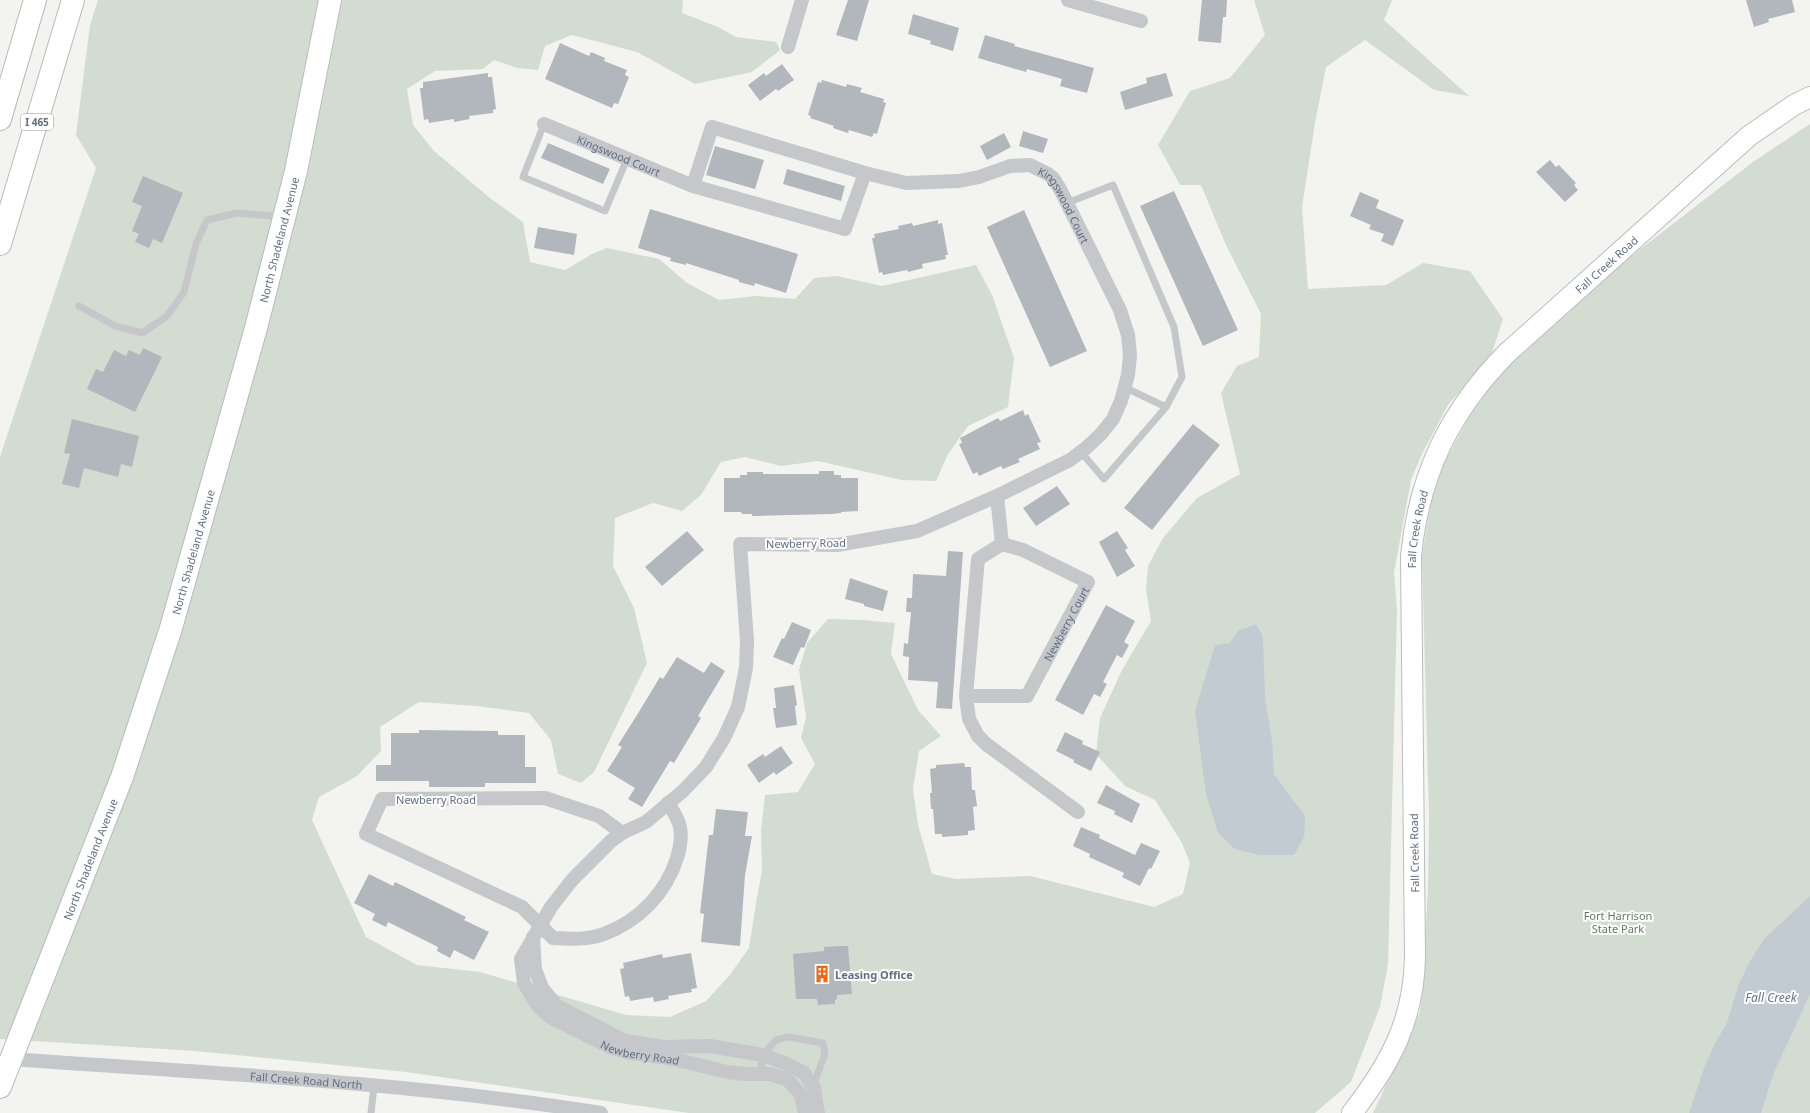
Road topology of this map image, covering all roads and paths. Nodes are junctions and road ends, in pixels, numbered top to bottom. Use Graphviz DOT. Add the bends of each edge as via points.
graph roads {
  1 [pos="35,0"];
  2 [pos="73,0"];
  3 [pos="330,0"];
  4 [pos="802,0"];
  5 [pos="1068,0"];
  6 [pos="1141,21"];
  7 [pos="788,48"];
  8 [pos="1810,97"];
  9 [pos="0,119"];
  10 [pos="544,124"];
  11 [pos="627,159"];
  12 [pos="865,173"];
  13 [pos="694,186"];
  14 [pos="1067,203"];
  15 [pos="285,217"];
  16 [pos="0,244"];
  17 [pos="79,306"];
  18 [pos="1126,388"];
  19 [pos="1166,408"];
  20 [pos="1081,452"];
  21 [pos="996,496"];
  22 [pos="1002,544"];
  23 [pos="966,696"];
  24 [pos="668,803"];
  25 [pos="1078,812"];
  26 [pos="622,833"];
  27 [pos="540,924"];
  28 [pos="533,937"];
  29 [pos="763,1055"];
  30 [pos="11,1059"];
  31 [pos="760,1074"];
  32 [pos="374,1086"];
  33 [pos="813,1086"];
  34 [pos="0,1087"];
  35 [pos="371,1113"];
  36 [pos="601,1113"];
  37 [pos="805,1113"];
  38 [pos="818,1113"];
  39 [pos="1352,1113"];
  1 -- 9 [label="main road"];
  2 -- 16 [label="main road, I 465"];
  3 -- 15 [label="main road, North Shadeland Avenue"];
  4 -- 7 [label="street"];
  5 -- 6 [label="street"];
  8 -- 39 [label="main road, Fall Creek Road" via="1749,136 1507,353 1488,372 1456,416 1429,470 1419,503 1411,556 1414,980 1408,1011 1397,1041 1374,1084"];
  10 -- 11 [label="street, Kingswood Court"];
  10 -- 11 [label="lane" via="523,177 530,180 605,211"];
  11 -- 13 [label="street, Kingswood Court"];
  12 -- 13 [label="street, Kingswood Court" via="845,229"];
  12 -- 13 [label="street, Kingswood Court" via="712,127"];
  12 -- 14 [label="street, Kingswood Court" via="906,183 946,183 979,177 1010,166 1030,165 1053,178"];
  14 -- 18 [label="street, Kingswood Court" via="1123,316 1130,355"];
  14 -- 19 [label="lane" via="1113,185 1174,327 1182,377"];
  15 -- 17 [label="lane" via="237,214 207,220 196,244 184,292 167,316 142,333 115,326"];
  15 -- 30 [label="main road, North Shadeland Avenue" via="254,336 156,678 116,795"];
  18 -- 19 [label="lane"];
  18 -- 20 [label="street, Newberry Road" via="1109,425"];
  19 -- 20 [label="lane" via="1104,479"];
  20 -- 21 [label="street, Newberry Road" via="1070,460"];
  21 -- 22 [label="street"];
  21 -- 24 [label="street, Newberry Road" via="917,531 837,545 740,544 747,641 741,695 730,726 714,756 693,782"];
  22 -- 23 [label="street" via="978,559"];
  22 -- 23 [label="street, Newberry Court" via="1023,550 1088,582 1027,696"];
  23 -- 25 [label="street" via="970,719 982,740"];
  24 -- 26 [label="street, Newberry Road" via="646,822"];
  24 -- 27 [label="street, Newberry Road" via="677,816 681,840 668,880 644,910 626,923 603,934 576,939 553,938"];
  26 -- 27 [label="street, Newberry Road" via="590,859"];
  26 -- 27 [label="street, Newberry Road" via="599,816 545,798 382,799 366,834 522,907"];
  27 -- 28 [label="street, Newberry Road"];
  28 -- 29 [label="street, Newberry Road" via="535,970 542,988 557,1006 594,1026 625,1041 664,1047 710,1046"];
  28 -- 31 [label="street, Newberry Road" via="521,959 524,983 537,1005 550,1017 626,1052 674,1059 726,1072"];
  29 -- 31 [label="lane"];
  29 -- 33 [label="street, Newberry Road" via="804,1073"];
  29 -- 33 [label="lane" via="776,1040 788,1037 823,1043 825,1054"];
  30 -- 32 [label="street, Fall Creek Road North"];
  30 -- 34 [label="main road, North Shadeland Avenue"];
  31 -- 37 [label="street, Newberry Road" via="770,1074 788,1080 801,1095"];
  32 -- 35 [label="lane"];
  32 -- 36 [label="street, Fall Creek Road North" via="484,1097"];
  33 -- 38 [label="street, Newberry Road"];
}
